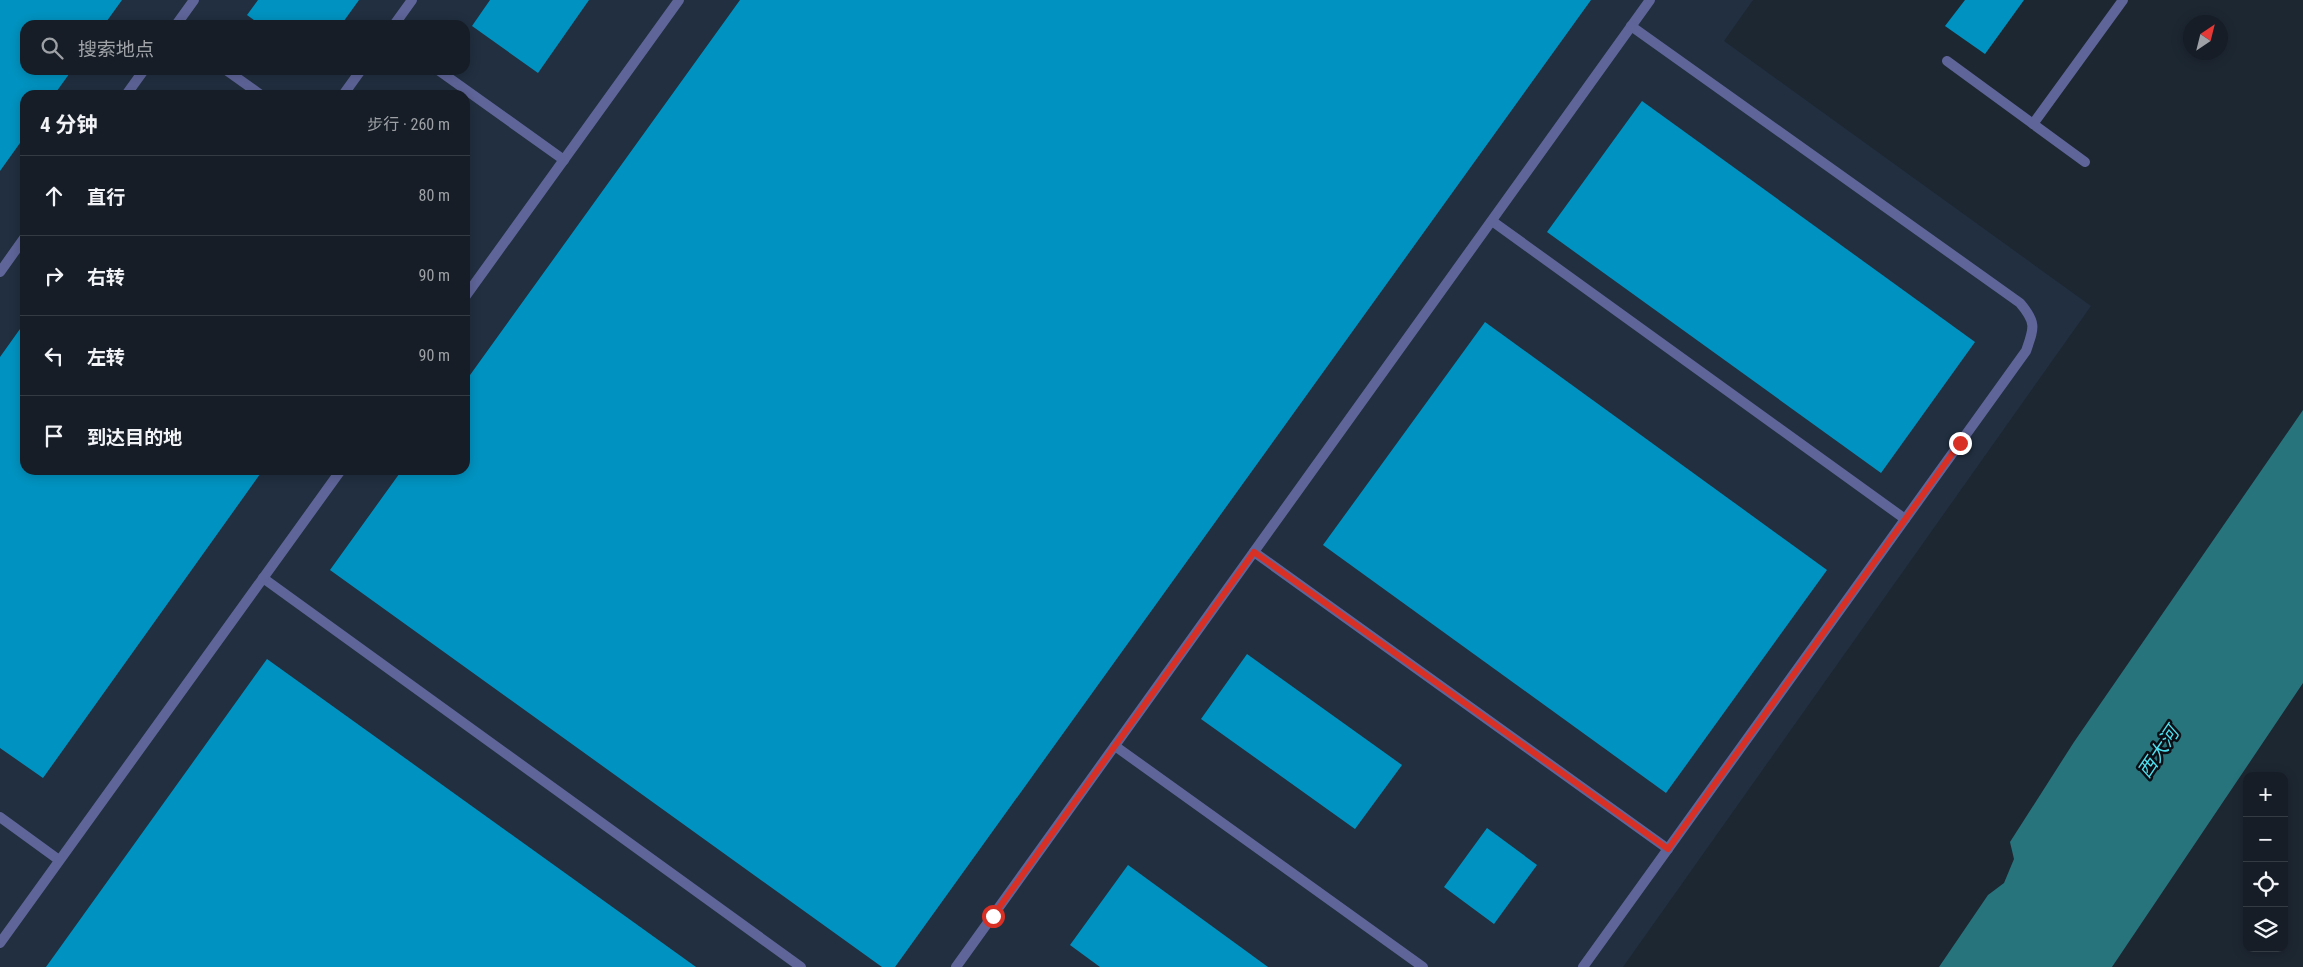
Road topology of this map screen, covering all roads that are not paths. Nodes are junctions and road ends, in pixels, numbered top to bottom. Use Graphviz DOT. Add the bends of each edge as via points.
graph roads {
  1 [pos="194,0"];
  2 [pos="412,0"];
  3 [pos="679,0"];
  4 [pos="1650,0"];
  5 [pos="2123,0"];
  6 [pos="180,20"];
  7 [pos="398,20"];
  8 [pos="1631,26"];
  9 [pos="1947,60"];
  10 [pos="140,75"];
  11 [pos="233,75"];
  12 [pos="357,75"];
  13 [pos="445,75"];
  14 [pos="130,90"];
  15 [pos="254,90"];
  16 [pos="347,90"];
  17 [pos="466,90"];
  18 [pos="470,93"];
  19 [pos="2033,124"];
  20 [pos="564,160"];
  21 [pos="2085,162"];
  22 [pos="1492,221"];
  23 [pos="20,244"];
  24 [pos="0,272"];
  25 [pos="470,290"];
  26 [pos="337,475"];
  27 [pos="1905,519"];
  28 [pos="1254,552"];
  29 [pos="263,578"];
  30 [pos="1115,746"];
  31 [pos="0,818"];
  32 [pos="1668,849"];
  33 [pos="59,860"];
  34 [pos="0,943"];
  35 [pos="961,965"];
  36 [pos="801,967"];
  37 [pos="1423,967"];
  38 [pos="1583,967"];
  1 -- 6 [label="lane"];
  2 -- 7 [label="lane"];
  3 -- 20 [label="lane"];
  4 -- 8 [label="lane"];
  5 -- 19 [label="lane"];
  8 -- 22 [label="lane"];
  8 -- 27 [label="lane" via="2020,303 2031,316 2032,332 2026,351"];
  9 -- 19 [label="lane"];
  10 -- 14 [label="lane"];
  11 -- 15 [label="lane"];
  12 -- 16 [label="lane"];
  13 -- 17 [label="lane"];
  18 -- 20 [label="lane"];
  19 -- 21 [label="lane"];
  20 -- 25 [label="lane"];
  22 -- 27 [label="lane"];
  22 -- 28 [label="lane"];
  23 -- 24 [label="lane"];
  26 -- 29 [label="lane"];
  27 -- 32 [label="lane"];
  28 -- 30 [label="lane"];
  28 -- 32 [label="lane"];
  29 -- 33 [label="lane"];
  29 -- 36 [label="lane"];
  30 -- 35 [label="lane"];
  30 -- 37 [label="lane"];
  31 -- 33 [label="lane"];
  32 -- 38 [label="lane"];
  33 -- 34 [label="lane"];
}
